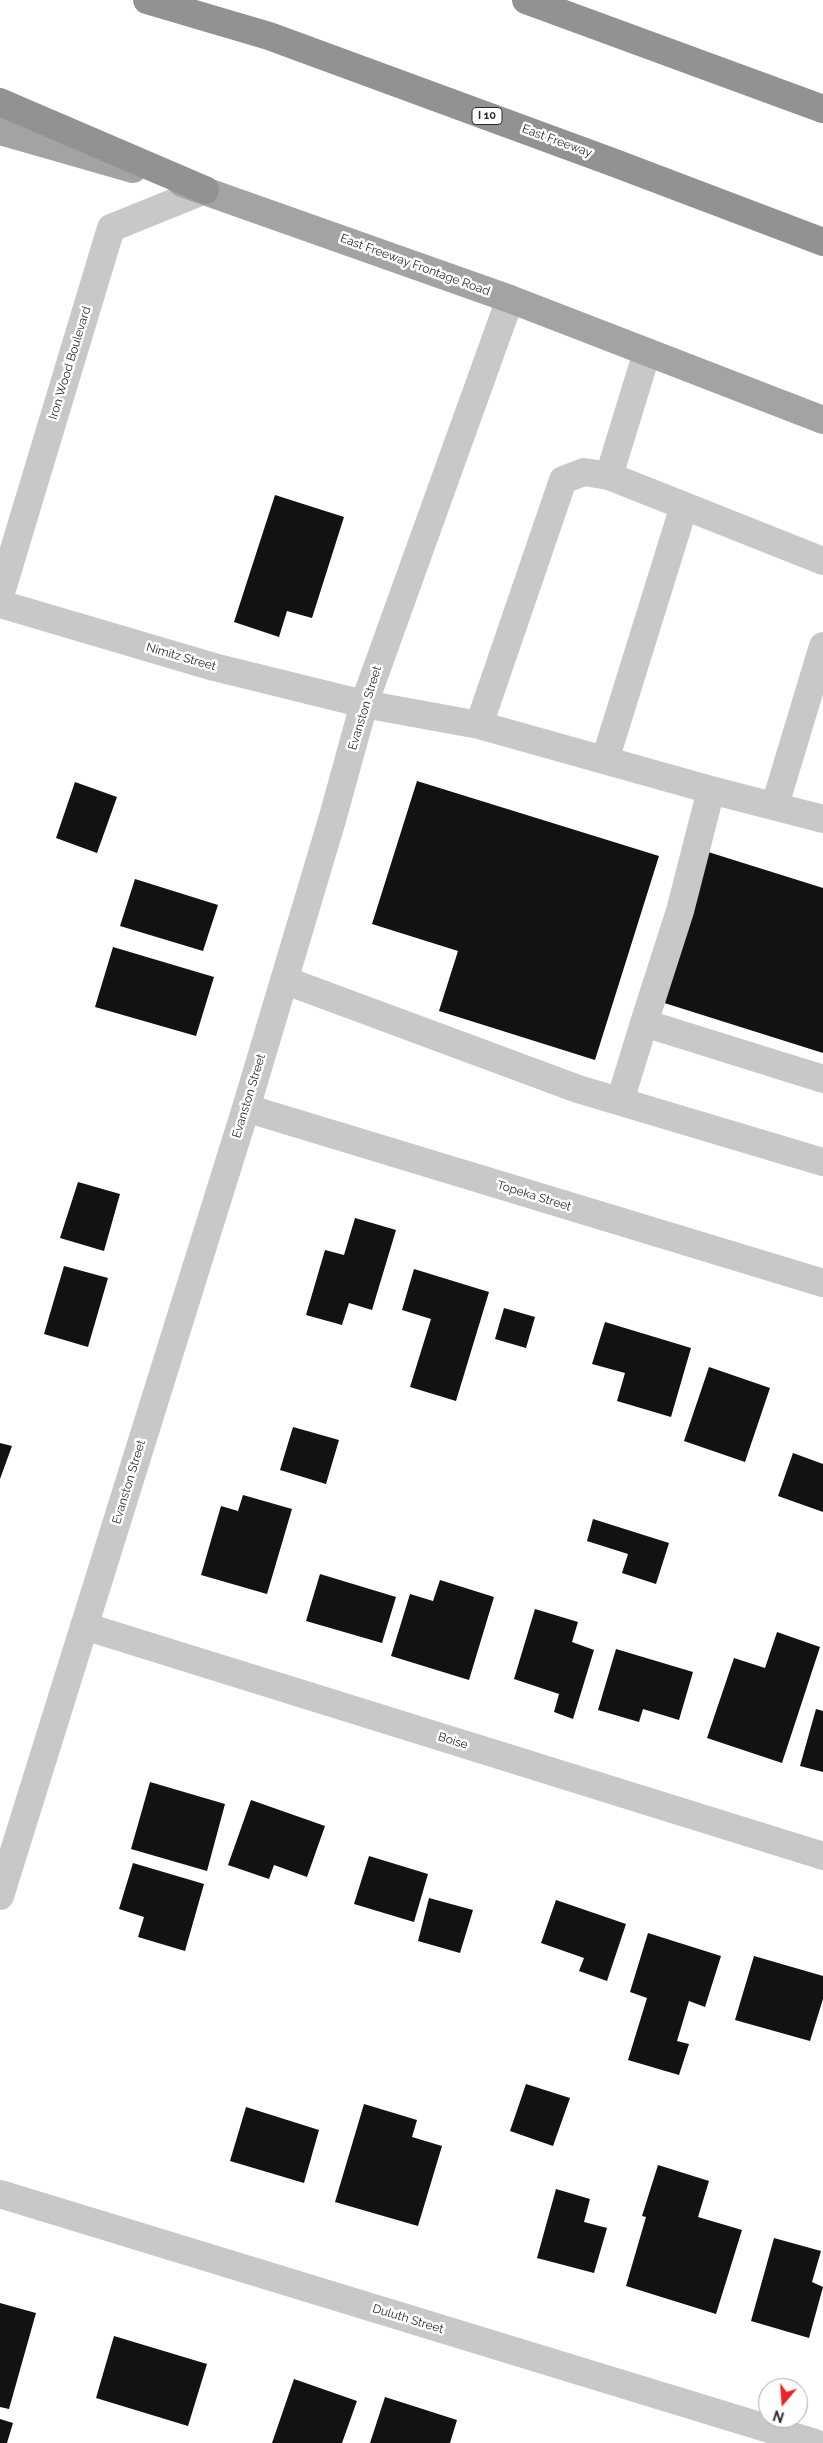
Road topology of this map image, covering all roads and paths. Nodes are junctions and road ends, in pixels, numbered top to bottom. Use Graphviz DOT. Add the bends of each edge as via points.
graph roads {
  1 [pos="147,0"];
  2 [pos="526,0"];
  3 [pos="0,102"];
  4 [pos="823,109"];
  5 [pos="0,131"];
  6 [pos="205,190"];
  7 [pos="823,242"];
  8 [pos="510,299"];
  9 [pos="647,352"];
  10 [pos="823,420"];
  11 [pos="609,476"];
  12 [pos="684,506"];
  13 [pos="823,561"];
  14 [pos="0,596"];
  15 [pos="0,604"];
  16 [pos="823,646"];
  17 [pos="364,704"];
  18 [pos="479,725"];
  19 [pos="605,760"];
  20 [pos="711,790"];
  21 [pos="775,805"];
  22 [pos="823,819"];
  23 [pos="284,980"];
  24 [pos="644,1023"];
  25 [pos="823,1079"];
  26 [pos="620,1101"];
  27 [pos="246,1108"];
  28 [pos="823,1162"];
  29 [pos="823,1283"];
  30 [pos="84,1626"];
  31 [pos="823,1856"];
  32 [pos="0,1896"];
  33 [pos="0,2194"];
  34 [pos="816,2443"];
  1 -- 7 [label="highway, East Freeway / I 10" via="268,36"];
  2 -- 4 [label="highway"];
  3 -- 6 [label="highway"];
  5 -- 6 [label="main road, East Freeway Frontage Road"];
  6 -- 8 [label="main road, East Freeway Frontage Road"];
  6 -- 14 [label="street, Iron Wood Boulevard" via="111,228"];
  8 -- 9 [label="main road, East Freeway Frontage Road"];
  8 -- 17 [label="street, Evanston Street"];
  9 -- 10 [label="main road, East Freeway Frontage Road"];
  9 -- 11 [label="street"];
  11 -- 12 [label="street"];
  11 -- 18 [label="street" via="584,472 563,480"];
  12 -- 13 [label="street"];
  12 -- 19 [label="street"];
  15 -- 17 [label="street, Nimitz Street" via="214,667"];
  16 -- 21 [label="street"];
  17 -- 18 [label="street, Nimitz Street"];
  17 -- 23 [label="street, Evanston Street"];
  18 -- 19 [label="street, Nimitz Street"];
  19 -- 20 [label="street, Nimitz Street"];
  20 -- 21 [label="street, Nimitz Street"];
  20 -- 24 [label="street" via="680,911"];
  21 -- 22 [label="street, Nimitz Street"];
  23 -- 26 [label="street" via="578,1089"];
  23 -- 27 [label="street, Evanston Street"];
  24 -- 25 [label="street"];
  24 -- 26 [label="street"];
  26 -- 28 [label="street"];
  27 -- 29 [label="street, Topeka Street"];
  27 -- 30 [label="street, Evanston Street"];
  30 -- 31 [label="street, Boise"];
  30 -- 32 [label="street, Evanston Street"];
  33 -- 34 [label="street, Duluth Street"];
}
